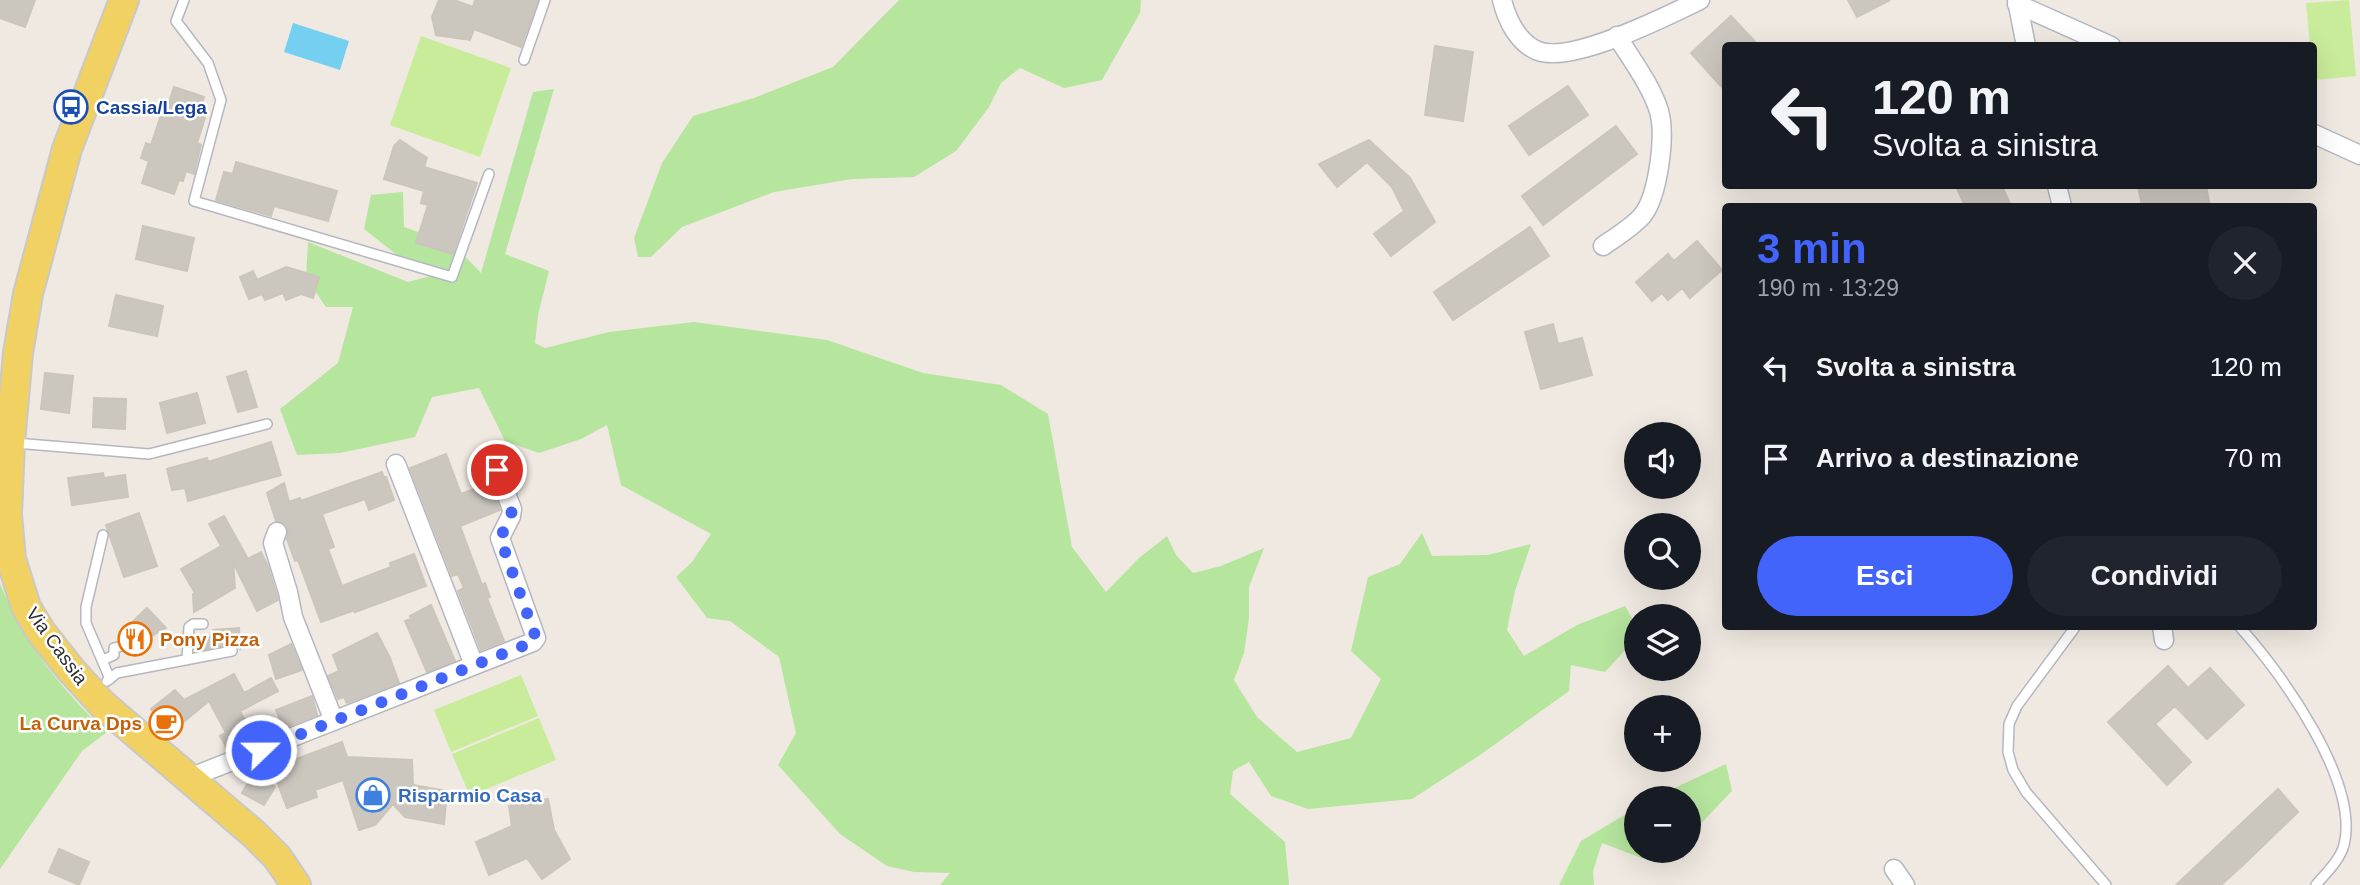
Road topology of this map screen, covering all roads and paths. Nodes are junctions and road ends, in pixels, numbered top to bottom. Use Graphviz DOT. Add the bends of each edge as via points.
graph roads {
  1 [pos="124,0"];
  2 [pos="184,0"];
  3 [pos="545,0"];
  4 [pos="1502,0"];
  5 [pos="1700,0"];
  6 [pos="2017,2"];
  7 [pos="1618,36"];
  8 [pos="2025,42"];
  9 [pos="2102,42"];
  10 [pos="524,60"];
  11 [pos="2317,135"];
  12 [pos="2360,155"];
  13 [pos="489,174"];
  14 [pos="1603,246"];
  15 [pos="6,405"];
  16 [pos="267,424"];
  17 [pos="10,443"];
  18 [pos="396,464"];
  19 [pos="497,470"];
  20 [pos="277,532"];
  21 [pos="103,535"];
  22 [pos="203,624"];
  23 [pos="2073,630"];
  24 [pos="2242,630"];
  25 [pos="130,644"];
  26 [pos="232,651"];
  27 [pos="103,660"];
  28 [pos="187,660"];
  29 [pos="474,665"];
  30 [pos="101,686"];
  31 [pos="334,721"];
  32 [pos="189,778"];
  33 [pos="1894,869"];
  34 [pos="296,885"];
  35 [pos="1905,885"];
  36 [pos="2106,885"];
  37 [pos="2316,885"];
  1 -- 15 [label="main road, Via Cassia" via="66,149 28,294"];
  2 -- 13 [label="lane" via="176,21 208,63 221,100 194,201 452,277"];
  3 -- 10 [label="lane"];
  4 -- 7 [label="street" via="1517,33 1537,51 1571,51"];
  5 -- 7 [label="street"];
  6 -- 8 [label="street"];
  6 -- 9 [label="street"];
  7 -- 14 [label="street" via="1657,105 1661,146 1645,211"];
  11 -- 12 [label="street"];
  15 -- 17 [label="main road, Via Cassia"];
  16 -- 17 [label="lane" via="149,454"];
  17 -- 30 [label="main road, Via Cassia" via="8,539 26,607 41,632"];
  18 -- 29 [label="street"];
  19 -- 29 [label="street" via="512,509 500,538 536,638"];
  20 -- 31 [label="street" via="273,543 293,617"];
  21 -- 27 [label="lane" via="86,623"];
  22 -- 28 [label="lane" via="189,627"];
  23 -- 36 [label="lane" via="2017,706 2009,724 2008,752 2026,792"];
  24 -- 37 [label="lane" via="2315,732 2342,794 2347,821 2344,846"];
  25 -- 27 [label="lane" via="114,648 114,655"];
  26 -- 28 [label="lane"];
  27 -- 30 [label="lane"];
  28 -- 30 [label="lane" via="117,673"];
  29 -- 31 [label="street"];
  30 -- 32 [label="main road, Via Cassia" via="103,705"];
  31 -- 32 [label="street"];
  32 -- 34 [label="main road, Via Cassia" via="273,852"];
  33 -- 35 [label="street"];
}
